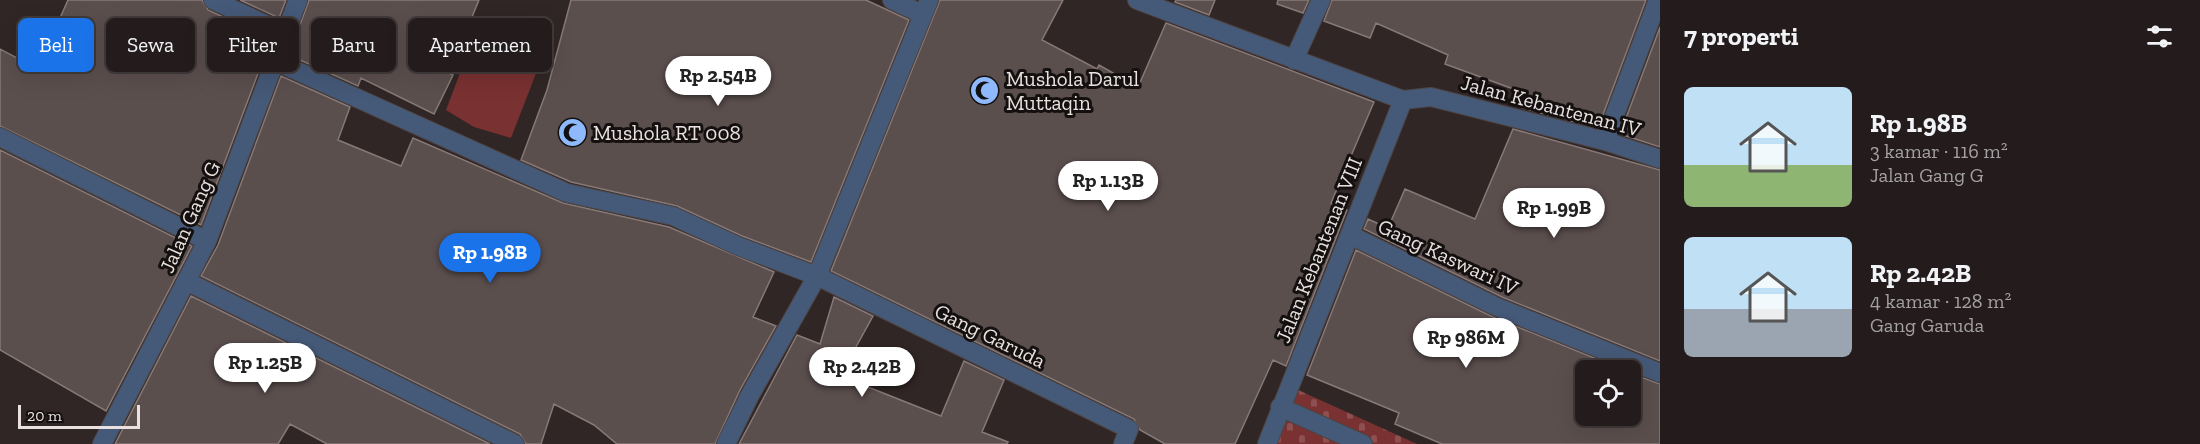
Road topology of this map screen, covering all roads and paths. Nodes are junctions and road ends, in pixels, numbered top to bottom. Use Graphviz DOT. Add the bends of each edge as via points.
graph roads {
  1 [pos="213,0"];
  2 [pos="298,0"];
  3 [pos="892,0"];
  4 [pos="1137,0"];
  5 [pos="1321,0"];
  6 [pos="1658,0"];
  7 [pos="926,7"];
  8 [pos="252,18"];
  9 [pos="290,18"];
  10 [pos="1294,60"];
  11 [pos="271,72"];
  12 [pos="299,72"];
  13 [pos="1403,100"];
  14 [pos="0,137"];
  15 [pos="1605,141"];
  16 [pos="1660,159"];
  17 [pos="1350,235"];
  18 [pos="207,241"];
  19 [pos="816,276"];
  20 [pos="186,281"];
  21 [pos="1660,373"];
  22 [pos="1280,407"];
  23 [pos="102,444"];
  24 [pos="515,444"];
  25 [pos="726,444"];
  26 [pos="1123,444"];
  27 [pos="1267,444"];
  28 [pos="1363,444"];
  1 -- 8 [label="street"];
  2 -- 9 [label="street, Jalan Gang G"];
  3 -- 7 [label="street"];
  4 -- 10 [label="street"];
  5 -- 10 [label="street"];
  6 -- 15 [label="street"];
  7 -- 19 [label="street"];
  10 -- 13 [label="street"];
  11 -- 18 [label="street, Jalan Gang G"];
  12 -- 19 [label="street" via="567,193 673,216"];
  13 -- 15 [label="street, Jalan Kebantenan IV" via="1431,97"];
  13 -- 17 [label="street, Jalan Kebantenan VIII"];
  14 -- 18 [label="street"];
  15 -- 16 [label="street, Jalan Kebantenan IV"];
  17 -- 21 [label="street, Gang Kaswari IV" via="1497,307"];
  17 -- 22 [label="street, Jalan Kebantenan VIII"];
  18 -- 20 [label="street, Jalan Gang G"];
  19 -- 25 [label="street"];
  19 -- 26 [label="street, Gang Garuda" via="1129,429"];
  20 -- 23 [label="street, Jalan Gang G"];
  20 -- 24 [label="street"];
  22 -- 27 [label="street, Jalan Kebantenan VIII"];
  22 -- 28 [label="street"];
}
